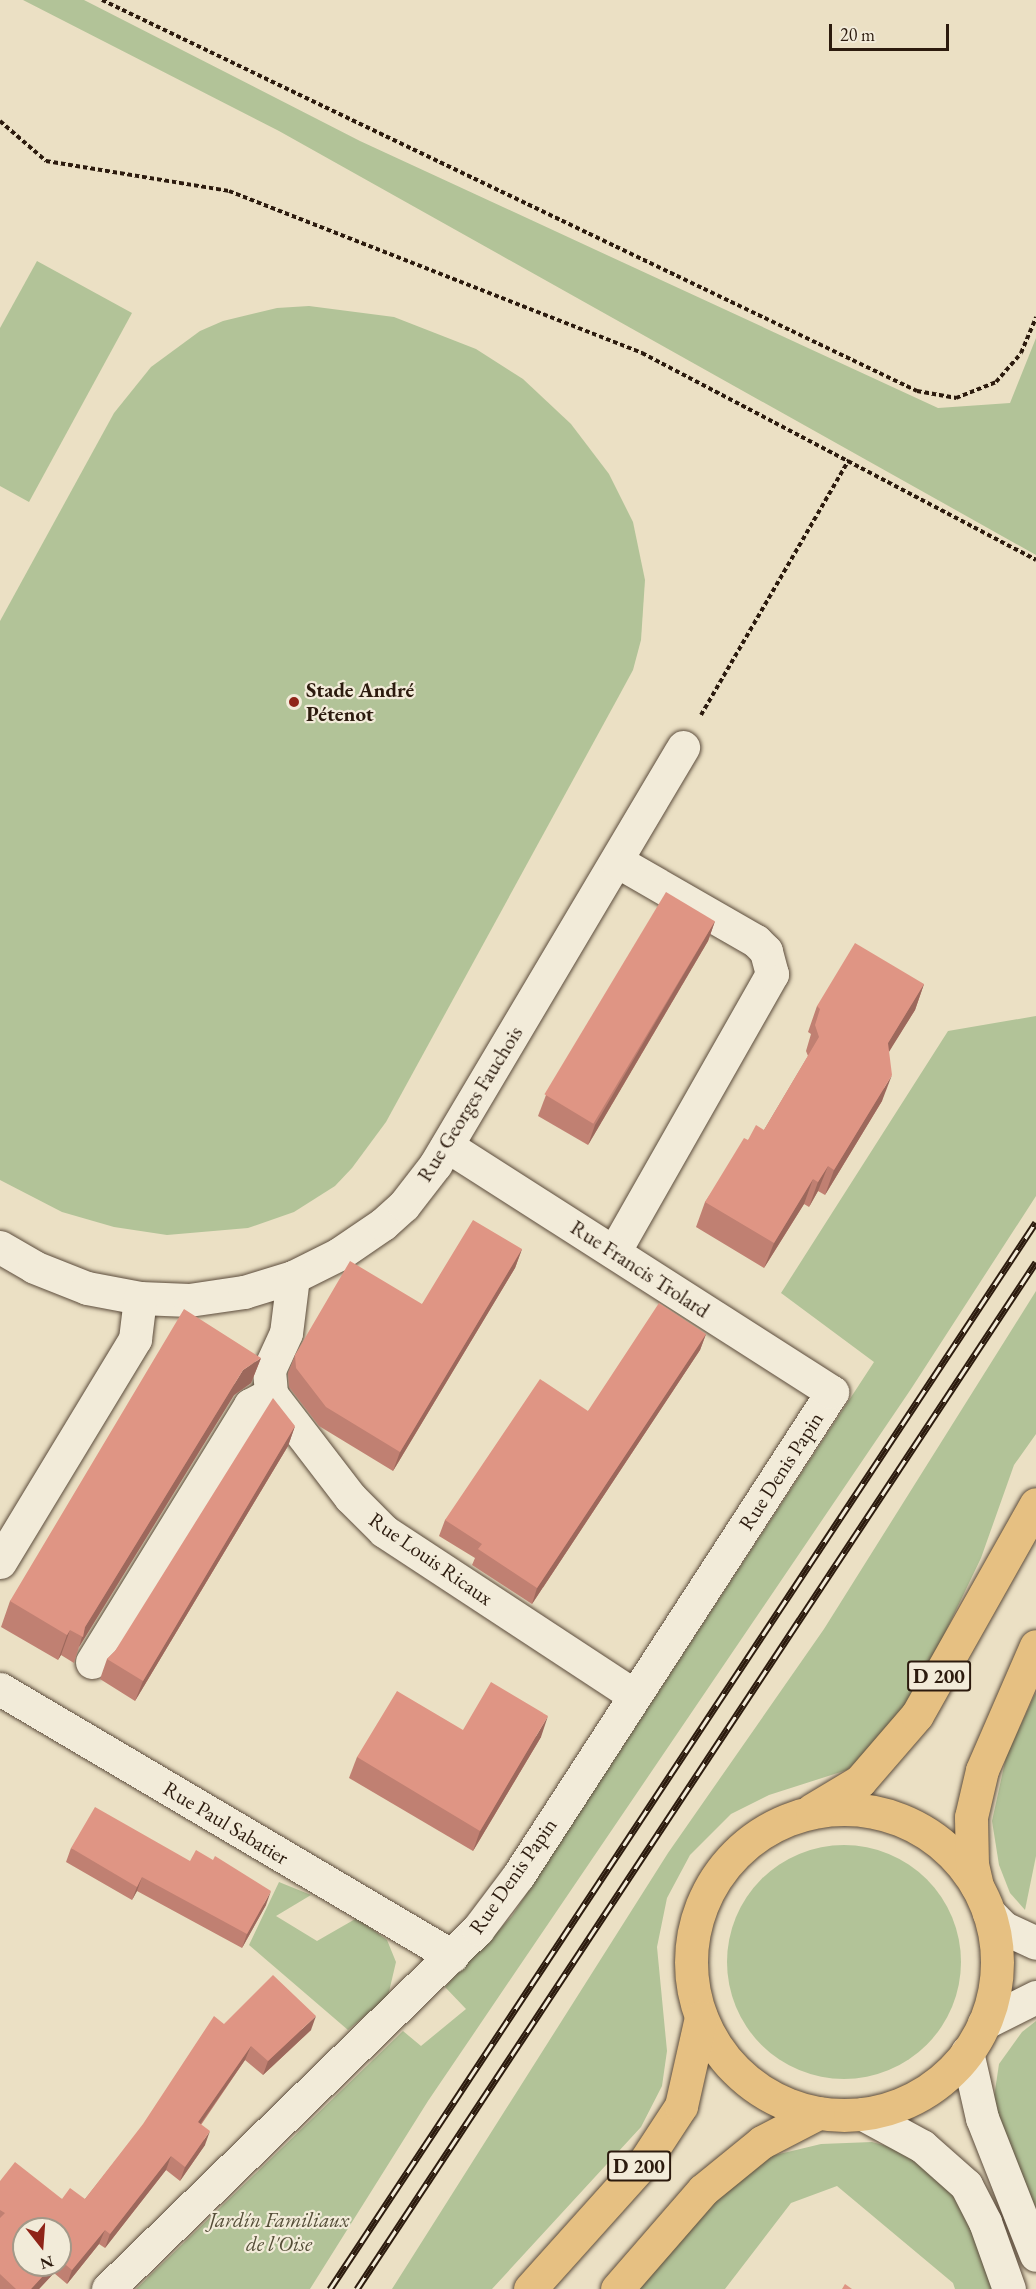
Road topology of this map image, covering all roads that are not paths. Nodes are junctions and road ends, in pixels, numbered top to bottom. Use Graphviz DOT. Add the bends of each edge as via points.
graph roads {
  1 [pos="683,747"];
  2 [pos="617,861"];
  3 [pos="447,1146"];
  4 [pos="1,1248"];
  5 [pos="614,1252"];
  6 [pos="293,1277"];
  7 [pos="140,1298"];
  8 [pos="832,1392"];
  9 [pos="272,1394"];
  10 [pos="1036,1504"];
  11 [pos="0,1562"];
  12 [pos="1036,1646"];
  13 [pos="92,1662"];
  14 [pos="0,1689"];
  15 [pos="634,1695"];
  16 [pos="805,1814"];
  17 [pos="983,1900"];
  18 [pos="1036,1943"];
  19 [pos="453,1956"];
  20 [pos="1036,1997"];
  21 [pos="701,2017"];
  22 [pos="984,2023"];
  23 [pos="967,2052"];
  24 [pos="818,2113"];
  25 [pos="863,2114"];
  26 [pos="1036,2255"];
  27 [pos="108,2289"];
  28 [pos="530,2289"];
  29 [pos="617,2289"];
  30 [pos="1009,2289"];
  1 -- 2 [label="street, Rue Georges Fauchois"];
  2 -- 3 [label="street, Rue Georges Fauchois"];
  2 -- 5 [label="street" via="756,941 766,951 772,974"];
  3 -- 5 [label="street, Rue Francis Trolard"];
  3 -- 6 [label="street, Rue Georges Fauchois" via="404,1205 383,1224 339,1254"];
  4 -- 7 [label="street, Rue Georges Fauchois" via="34,1267 87,1288"];
  5 -- 8 [label="street, Rue Francis Trolard"];
  6 -- 7 [label="street, Rue Georges Fauchois" via="216,1297"];
  6 -- 9 [label="street" via="286,1333 269,1370"];
  7 -- 11 [label="street" via="135,1339"];
  8 -- 15 [label="street, Rue Denis Papin"];
  9 -- 13 [label="street" via="250,1405"];
  9 -- 15 [label="street, Rue Louis Ricaux" via="350,1497 384,1531"];
  10 -- 16 [label="main road, D 200" via="917,1715 860,1781"];
  12 -- 17 [label="main road" via="982,1770 971,1817 972,1865"];
  14 -- 19 [label="street, Rue Paul Sabatier"];
  15 -- 19 [label="street, Rue Denis Papin" via="518,1876"];
  16 -- 17 [label="main road" via="845,1809 904,1821 946,1849"];
  16 -- 21 [label="main road" via="769,1829 737,1853 703,1901 691,1959"];
  17 -- 18 [label="street" via="1004,1928"];
  17 -- 22 [label="main road" via="997,1969"];
  19 -- 27 [label="street, Rue Denis Papin"];
  20 -- 22 [label="street"];
  21 -- 24 [label="main road" via="720,2052 746,2080 780,2101"];
  21 -- 28 [label="main road, D 200" via="681,2106 645,2161"];
  22 -- 23 [label="main road"];
  23 -- 25 [label="main road" via="922,2093"];
  23 -- 26 [label="street" via="982,2118"];
  24 -- 25 [label="main road"];
  24 -- 29 [label="main road, D 200" via="762,2142 703,2190"];
  25 -- 30 [label="street" via="922,2146 966,2185 985,2222"];
}
